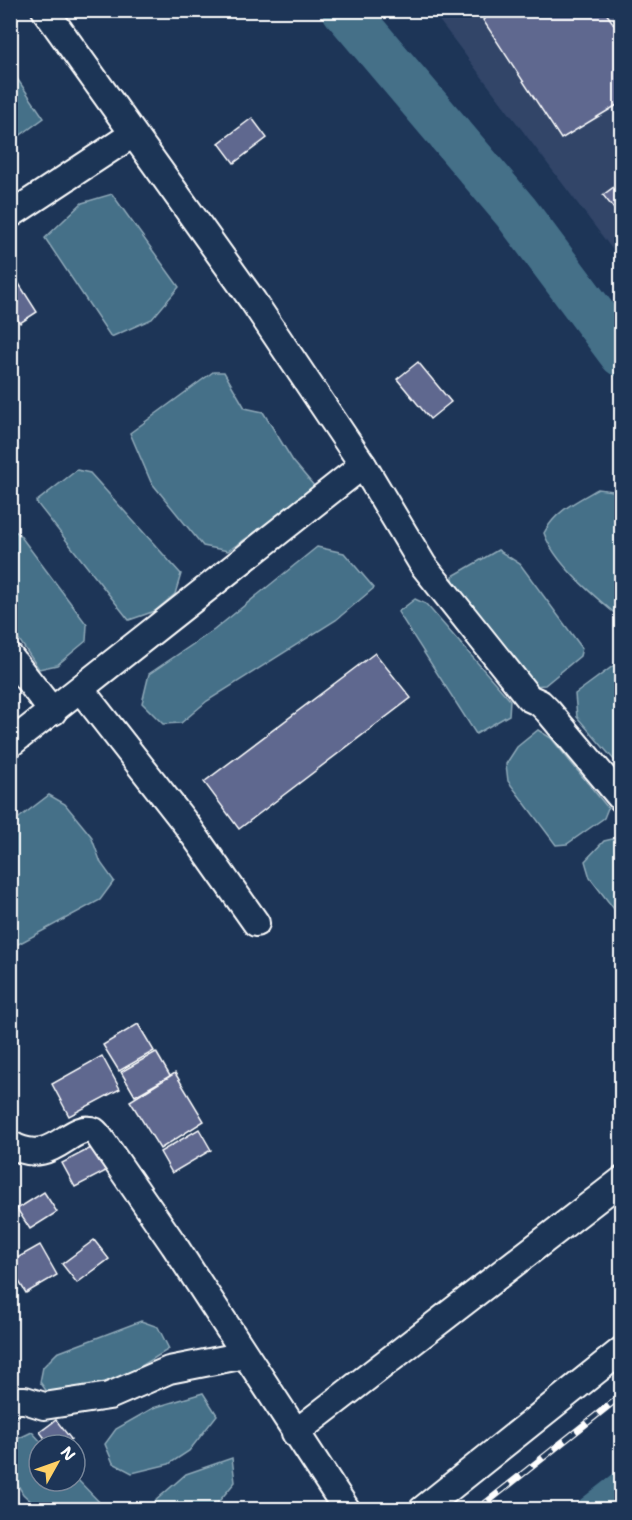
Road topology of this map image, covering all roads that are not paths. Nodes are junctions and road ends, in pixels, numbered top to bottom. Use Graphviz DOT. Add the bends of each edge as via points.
graph roads {
  1 [pos="45,10"];
  2 [pos="133,134"];
  3 [pos="10,215"];
  4 [pos="363,465"];
  5 [pos="10,657"];
  6 [pos="81,690"];
  7 [pos="53,712"];
  8 [pos="10,744"];
  9 [pos="621,799"];
  10 [pos="256,923"];
  11 [pos="10,1144"];
  12 [pos="621,1180"];
  13 [pos="621,1350"];
  14 [pos="245,1355"];
  15 [pos="10,1403"];
  16 [pos="296,1433"];
  17 [pos="347,1509"];
  18 [pos="422,1509"];
  1 -- 2 [label="street"];
  2 -- 3 [label="street"];
  2 -- 4 [label="street" via="253,301"];
  4 -- 6 [label="street"];
  4 -- 9 [label="street" via="423,565 529,698 548,711"];
  5 -- 7 [label="street"];
  6 -- 7 [label="street"];
  6 -- 10 [label="street" via="186,824"];
  7 -- 8 [label="street"];
  11 -- 14 [label="street" via="32,1153 49,1150 82,1130 94,1132"];
  12 -- 16 [label="street"];
  13 -- 18 [label="street"];
  14 -- 15 [label="street" via="169,1370 109,1396 44,1406 26,1400"];
  14 -- 16 [label="street"];
  16 -- 17 [label="street"];
}
